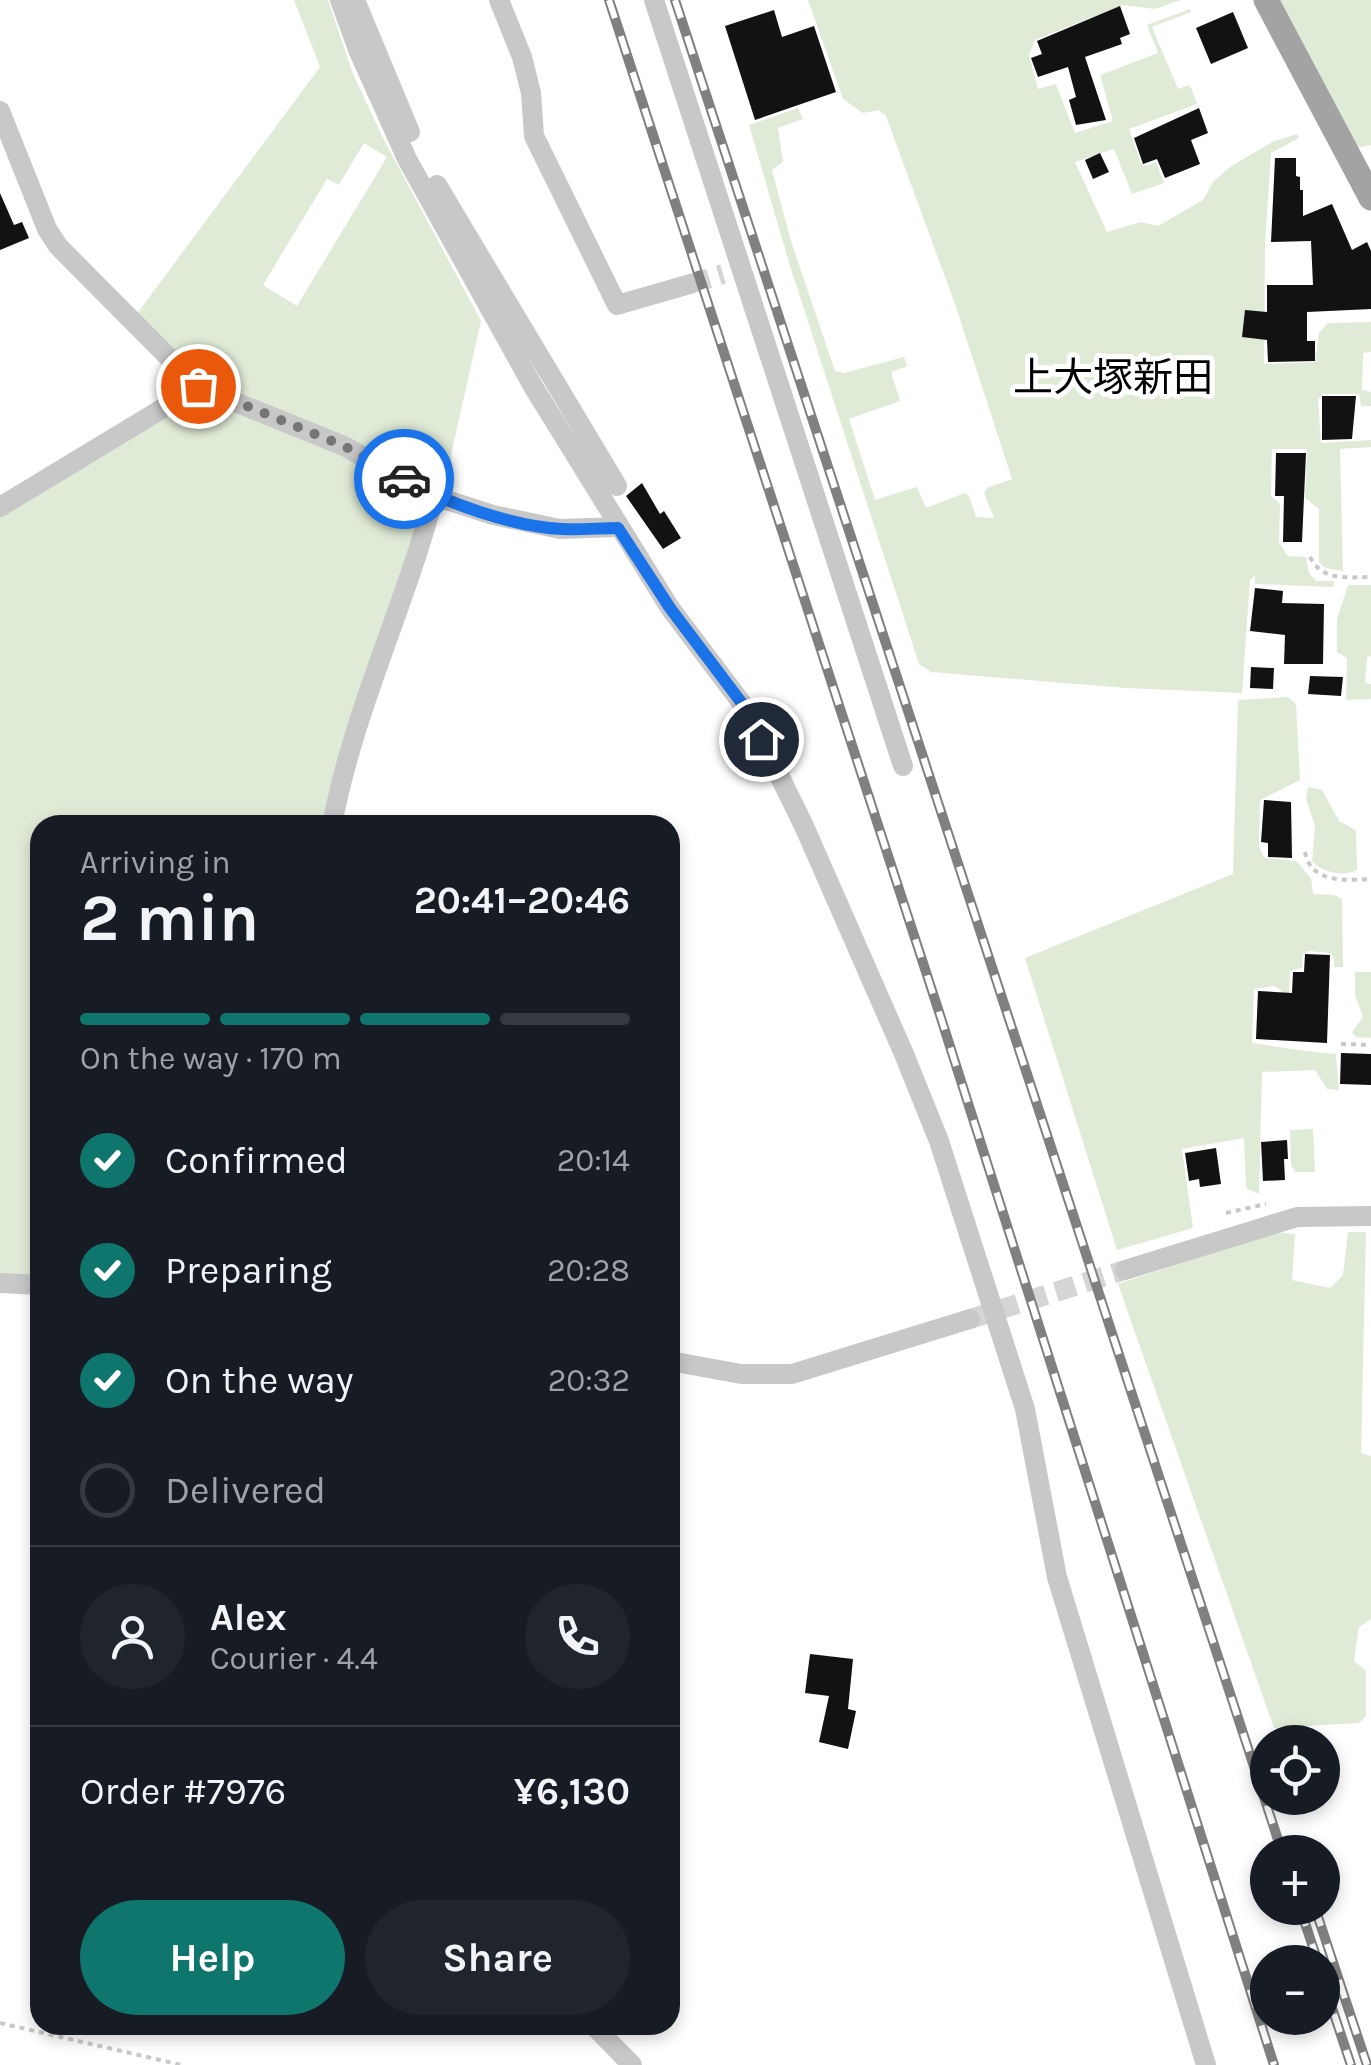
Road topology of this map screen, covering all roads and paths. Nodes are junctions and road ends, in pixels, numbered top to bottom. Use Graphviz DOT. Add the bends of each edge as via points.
graph roads {
  1 [pos="340,0"];
  2 [pos="356,0"];
  3 [pos="499,0"];
  4 [pos="654,0"];
  5 [pos="1266,0"];
  6 [pos="0,111"];
  7 [pos="1371,198"];
  8 [pos="690,284"];
  9 [pos="198,386"];
  10 [pos="617,486"];
  11 [pos="434,496"];
  12 [pos="0,506"];
  13 [pos="618,528"];
  14 [pos="1310,557"];
  15 [pos="1371,577"];
  16 [pos="902,766"];
  17 [pos="335,815"];
  18 [pos="1305,852"];
  19 [pos="1371,879"];
  20 [pos="1341,1044"];
  21 [pos="1371,1046"];
  22 [pos="1371,1216"];
  23 [pos="1125,1270"];
  24 [pos="0,1283"];
  25 [pos="30,1284"];
  26 [pos="970,1320"];
  27 [pos="680,1363"];
  28 [pos="0,2023"];
  29 [pos="30,2030"];
  30 [pos="52,2035"];
  31 [pos="603,2035"];
  32 [pos="182,2065"];
  33 [pos="632,2065"];
  34 [pos="1206,2065"];
  1 -- 13 [label="street" via="408,159"];
  2 -- 10 [label="street" via="421,158"];
  3 -- 8 [label="street" via="522,58 534,136 617,305"];
  4 -- 16 [label="street" via="732,272"];
  5 -- 7 [label="main road"];
  6 -- 9 [label="street" via="58,246"];
  9 -- 11 [label="street" via="344,446"];
  9 -- 12 [label="street"];
  11 -- 13 [label="street" via="560,529"];
  11 -- 17 [label="street"];
  13 -- 34 [label="street" via="747,710 939,1141 1026,1409 1058,1577"];
  14 -- 15 [label="path" via="1336,578"];
  18 -- 19 [label="path" via="1318,874"];
  20 -- 21 [label="path"];
  22 -- 23 [label="street" via="1297,1217"];
  24 -- 25 [label="street"];
  26 -- 27 [label="street" via="792,1374 741,1374"];
  28 -- 29 [label="path"];
  30 -- 32 [label="path"];
  31 -- 33 [label="street"];
}
